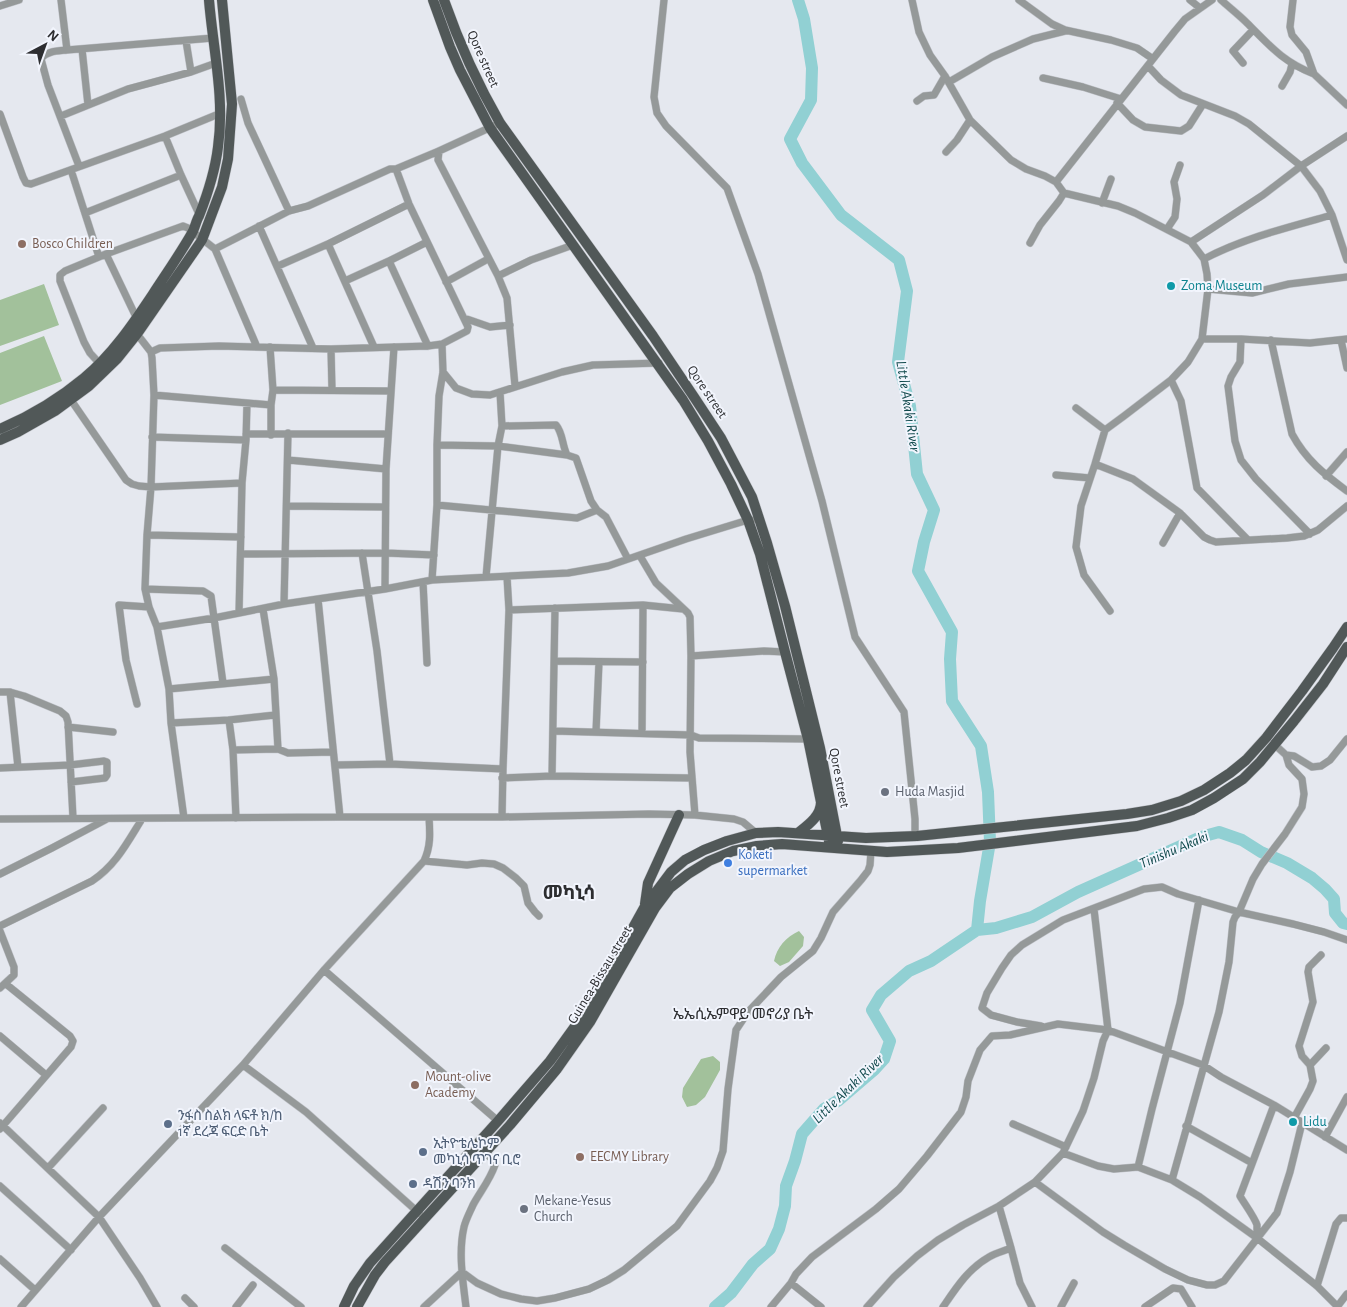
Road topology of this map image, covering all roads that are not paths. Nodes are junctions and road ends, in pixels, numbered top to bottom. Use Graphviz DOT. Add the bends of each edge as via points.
graph roads {
  1 [pos="19,0"];
  2 [pos="61,0"];
  3 [pos="209,0"];
  4 [pos="222,0"];
  5 [pos="434,0"];
  6 [pos="444,0"];
  7 [pos="664,0"];
  8 [pos="912,0"];
  9 [pos="1019,0"];
  10 [pos="1190,0"];
  11 [pos="1212,0"];
  12 [pos="1221,0"];
  13 [pos="1293,0"];
  14 [pos="0,4"];
  15 [pos="1200,8"];
  16 [pos="1065,30"];
  17 [pos="1254,30"];
  18 [pos="213,38"];
  19 [pos="186,40"];
  20 [pos="82,48"];
  21 [pos="67,50"];
  22 [pos="1153,60"];
  23 [pos="216,63"];
  24 [pos="1243,63"];
  25 [pos="1292,64"];
  26 [pos="1148,66"];
  27 [pos="191,72"];
  28 [pos="1314,74"];
  29 [pos="1043,78"];
  30 [pos="947,79"];
  31 [pos="1282,86"];
  32 [pos="241,99"];
  33 [pos="917,101"];
  34 [pos="1119,101"];
  35 [pos="1203,104"];
  36 [pos="88,105"];
  37 [pos="1347,105"];
  38 [pos="221,113"];
  39 [pos="0,114"];
  40 [pos="61,116"];
  41 [pos="970,120"];
  42 [pos="500,123"];
  43 [pos="490,128"];
  44 [pos="165,136"];
  45 [pos="1347,136"];
  46 [pos="439,151"];
  47 [pos="946,152"];
  48 [pos="1180,165"];
  49 [pos="79,166"];
  50 [pos="1301,166"];
  51 [pos="396,169"];
  52 [pos="70,170"];
  53 [pos="180,174"];
  54 [pos="1112,179"];
  55 [pos="1056,182"];
  56 [pos="1064,193"];
  57 [pos="1102,203"];
  58 [pos="409,204"];
  59 [pos="289,211"];
  60 [pos="85,212"];
  61 [pos="199,214"];
  62 [pos="1332,215"];
  63 [pos="260,226"];
  64 [pos="1167,230"];
  65 [pos="192,232"];
  66 [pos="202,240"];
  67 [pos="1344,241"];
  68 [pos="427,242"];
  69 [pos="1191,242"];
  70 [pos="1030,243"];
  71 [pos="328,244"];
  72 [pos="573,245"];
  73 [pos="214,250"];
  74 [pos="103,256"];
  75 [pos="1204,259"];
  76 [pos="488,260"];
  77 [pos="1347,260"];
  78 [pos="389,261"];
  79 [pos="278,266"];
  80 [pos="498,276"];
  81 [pos="1347,277"];
  82 [pos="345,281"];
  83 [pos="446,282"];
  84 [pos="1208,289"];
  85 [pos="464,318"];
  86 [pos="136,319"];
  87 [pos="510,325"];
  88 [pos="137,334"];
  89 [pos="1202,339"];
  90 [pos="1241,339"];
  91 [pos="1344,339"];
  92 [pos="1271,340"];
  93 [pos="442,344"];
  94 [pos="428,346"];
  95 [pos="257,347"];
  96 [pos="270,347"];
  97 [pos="374,347"];
  98 [pos="394,347"];
  99 [pos="313,348"];
  100 [pos="331,350"];
  101 [pos="151,352"];
  102 [pos="668,359"];
  103 [pos="100,364"];
  104 [pos="658,364"];
  105 [pos="1347,368"];
  106 [pos="443,372"];
  107 [pos="1171,380"];
  108 [pos="515,386"];
  109 [pos="273,390"];
  110 [pos="332,390"];
  111 [pos="391,391"];
  112 [pos="500,392"];
  113 [pos="154,395"];
  114 [pos="71,400"];
  115 [pos="247,403"];
  116 [pos="271,406"];
  117 [pos="1076,408"];
  118 [pos="502,426"];
  119 [pos="0,429"];
  120 [pos="1105,430"];
  121 [pos="288,434"];
  122 [pos="388,434"];
  123 [pos="271,435"];
  124 [pos="152,437"];
  125 [pos="246,437"];
  126 [pos="0,440"];
  127 [pos="437,444"];
  128 [pos="498,446"];
  129 [pos="1347,452"];
  130 [pos="567,454"];
  131 [pos="288,460"];
  132 [pos="1096,464"];
  133 [pos="386,469"];
  134 [pos="1056,475"];
  135 [pos="1326,476"];
  136 [pos="1090,478"];
  137 [pos="242,483"];
  138 [pos="151,487"];
  139 [pos="1347,491"];
  140 [pos="437,505"];
  141 [pos="287,506"];
  142 [pos="1347,506"];
  143 [pos="385,507"];
  144 [pos="597,510"];
  145 [pos="492,511"];
  146 [pos="1180,512"];
  147 [pos="748,520"];
  148 [pos="759,520"];
  149 [pos="1310,534"];
  150 [pos="147,535"];
  151 [pos="241,537"];
  152 [pos="1248,540"];
  153 [pos="1163,543"];
  154 [pos="285,553"];
  155 [pos="362,553"];
  156 [pos="386,553"];
  157 [pos="241,554"];
  158 [pos="434,555"];
  159 [pos="640,556"];
  160 [pos="628,559"];
  161 [pos="486,577"];
  162 [pos="507,577"];
  163 [pos="432,580"];
  164 [pos="423,582"];
  165 [pos="145,588"];
  166 [pos="385,589"];
  167 [pos="367,591"];
  168 [pos="318,599"];
  169 [pos="284,604"];
  170 [pos="644,605"];
  171 [pos="149,607"];
  172 [pos="555,608"];
  173 [pos="263,609"];
  174 [pos="683,609"];
  175 [pos="508,610"];
  176 [pos="1110,611"];
  177 [pos="239,613"];
  178 [pos="214,618"];
  179 [pos="157,627"];
  180 [pos="1347,627"];
  181 [pos="1347,647"];
  182 [pos="785,652"];
  183 [pos="691,656"];
  184 [pos="554,660"];
  185 [pos="599,662"];
  186 [pos="643,662"];
  187 [pos="427,663"];
  188 [pos="274,679"];
  189 [pos="223,683"];
  190 [pos="169,689"];
  191 [pos="0,692"];
  192 [pos="10,692"];
  193 [pos="137,704"];
  194 [pos="275,715"];
  195 [pos="229,720"];
  196 [pos="171,723"];
  197 [pos="68,728"];
  198 [pos="554,731"];
  199 [pos="113,732"];
  200 [pos="596,732"];
  201 [pos="642,734"];
  202 [pos="691,735"];
  203 [pos="808,739"];
  204 [pos="1347,739"];
  205 [pos="1276,745"];
  206 [pos="278,749"];
  207 [pos="232,750"];
  208 [pos="333,752"];
  209 [pos="1286,755"];
  210 [pos="390,764"];
  211 [pos="70,765"];
  212 [pos="335,765"];
  213 [pos="18,767"];
  214 [pos="0,768"];
  215 [pos="503,769"];
  216 [pos="552,776"];
  217 [pos="502,778"];
  218 [pos="692,778"];
  219 [pos="71,782"];
  220 [pos="821,799"];
  221 [pos="832,810"];
  222 [pos="679,815"];
  223 [pos="694,815"];
  224 [pos="340,817"];
  225 [pos="429,817"];
  226 [pos="502,817"];
  227 [pos="73,818"];
  228 [pos="184,818"];
  229 [pos="236,818"];
  230 [pos="0,819"];
  231 [pos="108,819"];
  232 [pos="142,819"];
  233 [pos="756,833"];
  234 [pos="798,833"];
  235 [pos="832,835"];
  236 [pos="915,836"];
  237 [pos="855,837"];
  238 [pos="835,848"];
  239 [pos="871,851"];
  240 [pos="424,861"];
  241 [pos="0,874"];
  242 [pos="1199,900"];
  243 [pos="644,908"];
  244 [pos="1094,909"];
  245 [pos="1239,912"];
  246 [pos="539,916"];
  247 [pos="0,926"];
  248 [pos="0,932"];
  249 [pos="1347,940"];
  250 [pos="1321,955"];
  251 [pos="324,970"];
  252 [pos="3,986"];
  253 [pos="1044,1027"];
  254 [pos="1108,1030"];
  255 [pos="0,1036"];
  256 [pos="1326,1048"];
  257 [pos="1168,1053"];
  258 [pos="243,1065"];
  259 [pos="1203,1065"];
  260 [pos="1310,1065"];
  261 [pos="46,1075"];
  262 [pos="1347,1097"];
  263 [pos="1274,1106"];
  264 [pos="103,1108"];
  265 [pos="1294,1118"];
  266 [pos="498,1121"];
  267 [pos="1302,1123"];
  268 [pos="1013,1124"];
  269 [pos="1,1126"];
  270 [pos="1186,1126"];
  271 [pos="1325,1137"];
  272 [pos="1064,1150"];
  273 [pos="1347,1150"];
  274 [pos="485,1153"];
  275 [pos="1252,1163"];
  276 [pos="1138,1167"];
  277 [pos="48,1168"];
  278 [pos="1172,1180"];
  279 [pos="1035,1182"];
  280 [pos="0,1186"];
  281 [pos="999,1206"];
  282 [pos="416,1211"];
  283 [pos="99,1217"];
  284 [pos="425,1218"];
  285 [pos="1347,1218"];
  286 [pos="1257,1238"];
  287 [pos="225,1248"];
  288 [pos="1011,1248"];
  289 [pos="71,1250"];
  290 [pos="0,1259"];
  291 [pos="462,1272"];
  292 [pos="791,1283"];
  293 [pos="1074,1283"];
  294 [pos="253,1285"];
  295 [pos="1317,1286"];
  296 [pos="36,1290"];
  297 [pos="1347,1294"];
  298 [pos="185,1298"];
  299 [pos="21,1307"];
  300 [pos="157,1307"];
  301 [pos="194,1307"];
  302 [pos="236,1307"];
  303 [pos="301,1307"];
  304 [pos="344,1307"];
  305 [pos="356,1307"];
  306 [pos="424,1307"];
  307 [pos="466,1307"];
  308 [pos="771,1307"];
  309 [pos="820,1307"];
  310 [pos="867,1307"];
  311 [pos="943,1307"];
  312 [pos="1032,1307"];
  313 [pos="1061,1307"];
  314 [pos="1145,1307"];
  315 [pos="1192,1307"];
  316 [pos="1337,1307"];
  1 -- 14 [label="street"];
  2 -- 21 [label="street"];
  3 -- 18 [label="main road"];
  4 -- 66 [label="main road" via="232,104 228,159 222,188"];
  5 -- 43 [label="main road, Qore street" via="457,62"];
  6 -- 42 [label="main road, Qore street" via="466,58"];
  7 -- 236 [label="street" via="654,96 657,113 727,188 755,265 822,501 855,638 904,712"];
  8 -- 30 [label="street" via="919,32"];
  9 -- 16 [label="street"];
  10 -- 15 [label="street"];
  11 -- 15 [label="street"];
  12 -- 17 [label="street"];
  13 -- 28 [label="street" via="1292,35 1306,52"];
  15 -- 22 [label="street" via="1186,19"];
  16 -- 22 [label="street" via="1137,48"];
  16 -- 30 [label="street" via="1033,39"];
  17 -- 24 [label="street" via="1233,51"];
  17 -- 25 [label="street"];
  18 -- 19 [label="street"];
  18 -- 23 [label="main road"];
  19 -- 20 [label="street"];
  19 -- 27 [label="street"];
  20 -- 21 [label="street"];
  20 -- 36 [label="street"];
  21 -- 40 [label="street" via="50,52 41,59"];
  22 -- 26 [label="street"];
  23 -- 27 [label="street"];
  23 -- 38 [label="main road"];
  25 -- 28 [label="street"];
  25 -- 31 [label="street"];
  26 -- 34 [label="street"];
  26 -- 35 [label="street" via="1181,95"];
  27 -- 36 [label="street" via="128,89"];
  28 -- 37 [label="street"];
  29 -- 34 [label="street" via="1083,87"];
  30 -- 33 [label="street" via="934,94"];
  30 -- 41 [label="street"];
  32 -- 59 [label="street" via="248,123"];
  34 -- 35 [label="street" via="1133,120 1145,126 1181,131 1189,126"];
  34 -- 55 [label="street"];
  35 -- 50 [label="street" via="1248,124"];
  36 -- 40 [label="street"];
  38 -- 44 [label="street"];
  38 -- 61 [label="main road" via="212,178"];
  39 -- 52 [label="street" via="26,183"];
  40 -- 49 [label="street"];
  41 -- 47 [label="street"];
  41 -- 55 [label="street" via="1011,160"];
  42 -- 43 [label="street"];
  42 -- 102 [label="main road, Qore street"];
  43 -- 46 [label="street"];
  43 -- 72 [label="main road, Qore street"];
  44 -- 49 [label="street"];
  44 -- 53 [label="street"];
  45 -- 50 [label="street"];
  46 -- 51 [label="street"];
  46 -- 76 [label="street" via="438,160"];
  48 -- 64 [label="street" via="1174,182 1177,199 1175,217"];
  49 -- 52 [label="street"];
  50 -- 62 [label="street" via="1320,191"];
  50 -- 69 [label="street"];
  51 -- 58 [label="street"];
  51 -- 59 [label="street"];
  52 -- 60 [label="street"];
  53 -- 60 [label="street"];
  53 -- 61 [label="street"];
  54 -- 57 [label="street"];
  55 -- 56 [label="street"];
  56 -- 57 [label="street"];
  56 -- 70 [label="street"];
  57 -- 64 [label="street" via="1135,213"];
  58 -- 68 [label="street"];
  58 -- 71 [label="street"];
  59 -- 63 [label="street"];
  60 -- 74 [label="street"];
  61 -- 65 [label="main road"];
  62 -- 67 [label="street"];
  62 -- 75 [label="street" via="1271,232"];
  63 -- 73 [label="street"];
  63 -- 79 [label="street"];
  64 -- 69 [label="street"];
  65 -- 66 [label="street"];
  65 -- 74 [label="street" via="183,226"];
  65 -- 86 [label="main road"];
  66 -- 73 [label="street"];
  66 -- 88 [label="main road"];
  67 -- 77 [label="street"];
  68 -- 78 [label="street"];
  68 -- 83 [label="street"];
  69 -- 75 [label="street"];
  71 -- 79 [label="street"];
  71 -- 82 [label="street"];
  72 -- 80 [label="street"];
  72 -- 104 [label="main road, Qore street"];
  73 -- 95 [label="street"];
  74 -- 86 [label="street"];
  74 -- 103 [label="street" via="60,275 84,342"];
  75 -- 84 [label="street"];
  76 -- 80 [label="street"];
  76 -- 83 [label="street"];
  78 -- 82 [label="street"];
  78 -- 94 [label="street"];
  79 -- 99 [label="street"];
  80 -- 87 [label="street" via="507,298"];
  81 -- 84 [label="street" via="1289,284 1252,293"];
  82 -- 97 [label="street"];
  83 -- 85 [label="street"];
  84 -- 89 [label="street"];
  85 -- 87 [label="street" via="490,327"];
  85 -- 93 [label="street" via="467,331"];
  86 -- 103 [label="main road"];
  87 -- 108 [label="street"];
  88 -- 101 [label="street"];
  88 -- 114 [label="main road" via="117,359"];
  89 -- 90 [label="street"];
  89 -- 107 [label="street" via="1188,362"];
  90 -- 92 [label="street"];
  90 -- 149 [label="street" via="1240,362 1228,386 1235,441 1241,460"];
  91 -- 92 [label="street" via="1310,343"];
  91 -- 105 [label="street"];
  92 -- 135 [label="street" via="1292,434 1308,460"];
  93 -- 94 [label="street"];
  93 -- 106 [label="street"];
  94 -- 98 [label="street"];
  95 -- 96 [label="street"];
  95 -- 101 [label="street" via="160,348"];
  96 -- 99 [label="street"];
  96 -- 109 [label="street"];
  97 -- 98 [label="street"];
  97 -- 100 [label="street"];
  98 -- 111 [label="street"];
  99 -- 100 [label="street"];
  100 -- 110 [label="street"];
  101 -- 113 [label="street"];
  102 -- 104 [label="street"];
  102 -- 148 [label="main road, Qore street" via="721,438 752,497"];
  103 -- 119 [label="main road" via="49,403"];
  104 -- 108 [label="street" via="593,365"];
  104 -- 147 [label="main road, Qore street" via="708,441"];
  106 -- 112 [label="street" via="456,388 472,394"];
  106 -- 127 [label="street"];
  107 -- 120 [label="street"];
  107 -- 152 [label="street" via="1181,400 1197,488"];
  108 -- 112 [label="street"];
  109 -- 110 [label="street"];
  109 -- 116 [label="street"];
  110 -- 111 [label="street"];
  111 -- 122 [label="street"];
  112 -- 118 [label="street"];
  113 -- 115 [label="street"];
  113 -- 124 [label="street"];
  114 -- 126 [label="main road"];
  114 -- 138 [label="street" via="126,480"];
  115 -- 116 [label="street"];
  115 -- 125 [label="street"];
  116 -- 123 [label="street"];
  117 -- 120 [label="street"];
  118 -- 128 [label="street"];
  118 -- 130 [label="street" via="556,425"];
  120 -- 132 [label="street"];
  121 -- 122 [label="street"];
  121 -- 123 [label="street"];
  121 -- 131 [label="street"];
  122 -- 133 [label="street"];
  123 -- 125 [label="street"];
  124 -- 125 [label="street"];
  124 -- 138 [label="street"];
  125 -- 137 [label="street"];
  127 -- 128 [label="street"];
  127 -- 140 [label="street"];
  128 -- 130 [label="street"];
  128 -- 145 [label="street"];
  129 -- 135 [label="street"];
  130 -- 144 [label="street" via="576,458"];
  131 -- 133 [label="street"];
  131 -- 141 [label="street"];
  132 -- 136 [label="street"];
  132 -- 146 [label="street" via="1133,479"];
  133 -- 143 [label="street"];
  134 -- 136 [label="street"];
  135 -- 139 [label="street"];
  136 -- 176 [label="street" via="1081,506 1076,547 1084,575"];
  137 -- 138 [label="street"];
  137 -- 151 [label="street"];
  138 -- 150 [label="street"];
  140 -- 145 [label="street"];
  140 -- 158 [label="street"];
  141 -- 143 [label="street"];
  141 -- 154 [label="street"];
  142 -- 149 [label="street"];
  143 -- 156 [label="street"];
  144 -- 145 [label="street" via="577,518"];
  144 -- 160 [label="street" via="606,517"];
  145 -- 161 [label="street"];
  146 -- 152 [label="street" via="1210,540"];
  146 -- 153 [label="street"];
  147 -- 148 [label="street"];
  147 -- 159 [label="street"];
  147 -- 182 [label="main road, Qore street"];
  148 -- 221 [label="main road, Qore street" via="785,606"];
  149 -- 152 [label="street"];
  150 -- 151 [label="street"];
  150 -- 165 [label="street"];
  151 -- 157 [label="street"];
  154 -- 155 [label="street"];
  154 -- 157 [label="street"];
  154 -- 169 [label="street"];
  155 -- 156 [label="street"];
  155 -- 167 [label="street"];
  156 -- 158 [label="street"];
  156 -- 166 [label="street"];
  157 -- 177 [label="street"];
  158 -- 163 [label="street"];
  159 -- 160 [label="street"];
  159 -- 174 [label="street" via="656,583"];
  160 -- 162 [label="street" via="568,573"];
  161 -- 162 [label="street"];
  161 -- 163 [label="street"];
  162 -- 175 [label="street"];
  163 -- 164 [label="street"];
  164 -- 166 [label="street"];
  164 -- 187 [label="street"];
  165 -- 171 [label="street"];
  165 -- 178 [label="street" via="203,591 211,596"];
  166 -- 167 [label="street"];
  167 -- 168 [label="street"];
  167 -- 210 [label="street"];
  168 -- 169 [label="street"];
  168 -- 208 [label="street"];
  169 -- 173 [label="street"];
  170 -- 172 [label="street"];
  170 -- 174 [label="street"];
  170 -- 186 [label="street"];
  171 -- 179 [label="street"];
  171 -- 193 [label="street" via="119,605 126,660"];
  172 -- 175 [label="street"];
  172 -- 184 [label="street"];
  173 -- 177 [label="street"];
  173 -- 188 [label="street"];
  174 -- 183 [label="street" via="690,617"];
  175 -- 215 [label="street"];
  177 -- 178 [label="street"];
  178 -- 179 [label="street"];
  178 -- 189 [label="street"];
  179 -- 190 [label="street"];
  180 -- 236 [label="main road" via="1302,691 1246,760 1204,790 1181,801 1127,814"];
  181 -- 205 [label="main road, Guinea-Bissau street"];
  182 -- 183 [label="street"];
  182 -- 203 [label="main road, Qore street"];
  183 -- 202 [label="street"];
  184 -- 185 [label="street"];
  184 -- 198 [label="street"];
  185 -- 186 [label="street"];
  185 -- 200 [label="street"];
  186 -- 201 [label="street"];
  188 -- 189 [label="street"];
  188 -- 194 [label="street"];
  189 -- 190 [label="street"];
  190 -- 196 [label="street"];
  191 -- 192 [label="street"];
  192 -- 197 [label="street" via="60,711 66,716"];
  192 -- 213 [label="street"];
  194 -- 195 [label="street"];
  194 -- 206 [label="street"];
  195 -- 196 [label="street"];
  195 -- 207 [label="street"];
  196 -- 228 [label="street"];
  197 -- 199 [label="street"];
  197 -- 211 [label="street"];
  198 -- 200 [label="street"];
  198 -- 216 [label="street"];
  200 -- 201 [label="street"];
  201 -- 202 [label="street"];
  202 -- 203 [label="street" via="699,738"];
  202 -- 218 [label="street"];
  203 -- 220 [label="main road, Qore street"];
  204 -- 209 [label="street" via="1321,766 1312,767"];
  205 -- 209 [label="street"];
  205 -- 239 [label="main road, Guinea-Bissau street" via="1243,779 1192,810 1168,818 1137,826 963,848"];
  206 -- 207 [label="street"];
  206 -- 208 [label="street" via="288,753"];
  207 -- 229 [label="street"];
  208 -- 212 [label="street"];
  209 -- 245 [label="street" via="1289,765 1302,779 1302,807 1262,864"];
  210 -- 212 [label="street"];
  210 -- 215 [label="street"];
  211 -- 213 [label="street"];
  211 -- 219 [label="street"];
  211 -- 219 [label="street" via="107,762 105,778"];
  212 -- 224 [label="street"];
  213 -- 214 [label="street"];
  215 -- 217 [label="street"];
  216 -- 217 [label="street"];
  216 -- 218 [label="street"];
  217 -- 226 [label="street"];
  218 -- 223 [label="street"];
  219 -- 227 [label="street"];
  220 -- 234 [label="main road" via="821,808 811,823"];
  220 -- 235 [label="main road, Qore street"];
  221 -- 235 [label="main road, Qore street"];
  221 -- 237 [label="main road" via="841,830"];
  222 -- 223 [label="street"];
  222 -- 226 [label="street"];
  222 -- 243 [label="main road" via="648,883"];
  223 -- 233 [label="street" via="734,819"];
  224 -- 225 [label="street"];
  224 -- 229 [label="street"];
  225 -- 226 [label="street"];
  225 -- 240 [label="street" via="430,842"];
  227 -- 230 [label="street"];
  227 -- 231 [label="street"];
  228 -- 229 [label="street"];
  228 -- 232 [label="street"];
  231 -- 232 [label="street"];
  231 -- 241 [label="street"];
  232 -- 247 [label="street" via="122,852 103,873"];
  233 -- 234 [label="main road"];
  233 -- 243 [label="main road" via="727,841 686,860 671,872"];
  234 -- 235 [label="main road"];
  235 -- 237 [label="main road"];
  235 -- 238 [label="main road, Qore street"];
  236 -- 237 [label="main road"];
  238 -- 239 [label="main road, Guinea-Bissau street"];
  238 -- 274 [label="main road, Guinea-Bissau street" via="782,844 756,846 709,861 670,888 568,1054"];
  239 -- 291 [label="street" via="868,871 833,912 812,952 781,978 748,1012 736,1030 722,1151 717,1168 677,1226 608,1280 555,1298 521,1300 477,1283"];
  240 -- 246 [label="street" via="494,864 503,868 524,886 528,903"];
  240 -- 251 [label="street"];
  242 -- 244 [label="street" via="1162,887 1144,889"];
  242 -- 245 [label="street"];
  242 -- 257 [label="street"];
  243 -- 266 [label="main road" via="581,1018"];
  244 -- 253 [label="street" via="1063,920 1022,945 1011,955 987,993 982,1008 991,1015"];
  244 -- 254 [label="street"];
  245 -- 249 [label="street"];
  245 -- 259 [label="street" via="1233,922 1219,1012"];
  248 -- 252 [label="street" via="14,967 14,975"];
  250 -- 260 [label="street" via="1309,967 1313,1002 1299,1046"];
  251 -- 258 [label="street"];
  251 -- 266 [label="street"];
  252 -- 261 [label="street" via="73,1041"];
  253 -- 254 [label="street" via="1058,1024"];
  253 -- 292 [label="street" via="992,1036 988,1040 980,1050 968,1081 961,1112 927,1156 899,1190 812,1257"];
  254 -- 257 [label="street"];
  254 -- 272 [label="street" via="1083,1111"];
  255 -- 261 [label="street"];
  256 -- 260 [label="street"];
  257 -- 259 [label="street"];
  257 -- 276 [label="street"];
  258 -- 282 [label="street" via="330,1132"];
  258 -- 283 [label="street"];
  259 -- 263 [label="street"];
  259 -- 270 [label="street"];
  260 -- 265 [label="street" via="1310,1089"];
  261 -- 269 [label="street"];
  262 -- 271 [label="street"];
  263 -- 265 [label="street"];
  263 -- 275 [label="street"];
  264 -- 277 [label="street"];
  265 -- 267 [label="street"];
  266 -- 282 [label="main road"];
  267 -- 271 [label="street"];
  267 -- 286 [label="street" via="1276,1213"];
  268 -- 272 [label="street"];
  269 -- 277 [label="street"];
  270 -- 275 [label="street"];
  270 -- 278 [label="street"];
  271 -- 273 [label="street"];
  272 -- 276 [label="street" via="1098,1166 1114,1169"];
  272 -- 279 [label="street"];
  274 -- 284 [label="main road, Guinea-Bissau street"];
  274 -- 291 [label="street" via="495,1165 464,1225"];
  275 -- 286 [label="street" via="1240,1196 1254,1218"];
  276 -- 278 [label="street"];
  277 -- 283 [label="street"];
  278 -- 286 [label="street"];
  279 -- 281 [label="street"];
  279 -- 286 [label="street" via="1103,1232 1188,1280 1208,1285 1224,1281"];
  280 -- 289 [label="street"];
  281 -- 288 [label="street"];
  281 -- 310 [label="street" via="938,1240 894,1277"];
  282 -- 284 [label="street"];
  282 -- 304 [label="main road" via="364,1270"];
  283 -- 289 [label="street"];
  283 -- 300 [label="street"];
  284 -- 305 [label="main road, Guinea-Bissau street" via="375,1275"];
  285 -- 295 [label="street" via="1341,1218 1336,1224"];
  286 -- 295 [label="street"];
  287 -- 303 [label="street"];
  288 -- 311 [label="street" via="976,1266"];
  288 -- 312 [label="street" via="1020,1283"];
  289 -- 296 [label="street"];
  290 -- 296 [label="street"];
  291 -- 306 [label="street"];
  291 -- 307 [label="street"];
  292 -- 308 [label="street"];
  292 -- 309 [label="street"];
  293 -- 313 [label="street"];
  294 -- 302 [label="street"];
  295 -- 316 [label="street"];
  296 -- 299 [label="street"];
  297 -- 316 [label="street"];
  298 -- 301 [label="street"];
  314 -- 315 [label="street" via="1173,1288 1181,1289"];
}
